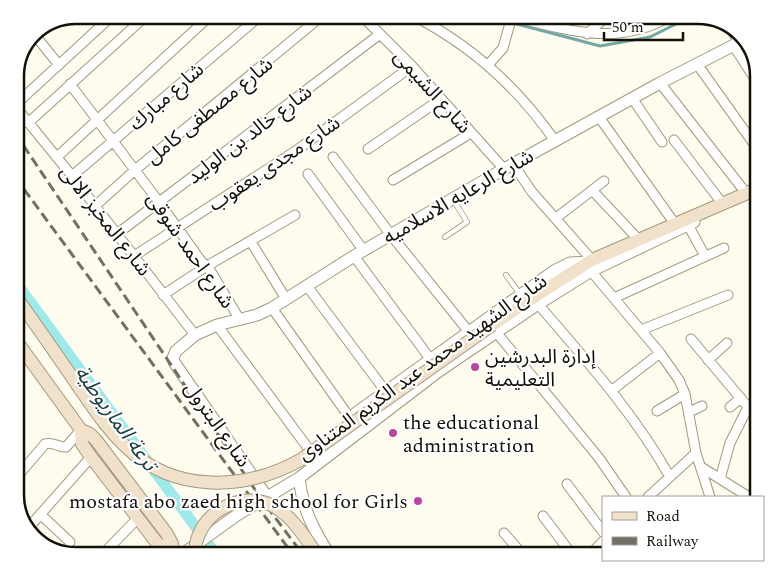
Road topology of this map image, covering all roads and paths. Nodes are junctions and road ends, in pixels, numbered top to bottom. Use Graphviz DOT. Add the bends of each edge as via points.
graph roads {
  1 [pos="104,24"];
  2 [pos="137,24"];
  3 [pos="201,24"];
  4 [pos="251,24"];
  5 [pos="313,24"];
  6 [pos="370,24"];
  7 [pos="429,24"];
  8 [pos="508,24"];
  9 [pos="544,24"];
  10 [pos="598,24"];
  11 [pos="656,24"];
  12 [pos="380,34"];
  13 [pos="587,34"];
  14 [pos="39,40"];
  15 [pos="738,43"];
  16 [pos="697,64"];
  17 [pos="748,64"];
  18 [pos="59,65"];
  19 [pos="488,65"];
  20 [pos="412,66"];
  21 [pos="660,83"];
  22 [pos="70,84"];
  23 [pos="24,97"];
  24 [pos="632,98"];
  25 [pos="441,99"];
  26 [pos="24,117"];
  27 [pos="599,117"];
  28 [pos="97,120"];
  29 [pos="28,123"];
  30 [pos="471,133"];
  31 [pos="750,138"];
  32 [pos="674,140"];
  33 [pos="555,141"];
  34 [pos="113,142"];
  35 [pos="662,142"];
  36 [pos="368,149"];
  37 [pos="56,157"];
  38 [pos="333,157"];
  39 [pos="508,167"];
  40 [pos="135,170"];
  41 [pos="308,174"];
  42 [pos="72,176"];
  43 [pos="393,180"];
  44 [pos="604,181"];
  45 [pos="592,190"];
  46 [pos="750,191"];
  47 [pos="746,193"];
  48 [pos="453,199"];
  49 [pos="159,202"];
  50 [pos="722,203"];
  51 [pos="95,206"];
  52 [pos="296,215"];
  53 [pos="556,218"];
  54 [pos="675,224"];
  55 [pos="688,225"];
  56 [pos="178,228"];
  57 [pos="117,234"];
  58 [pos="391,235"];
  59 [pos="445,237"];
  60 [pos="639,240"];
  61 [pos="251,242"];
  62 [pos="724,248"];
  63 [pos="359,253"];
  64 [pos="134,256"];
  65 [pos="705,256"];
  66 [pos="591,264"];
  67 [pos="207,266"];
  68 [pos="506,275"];
  69 [pos="306,286"];
  70 [pos="163,294"];
  71 [pos="520,295"];
  72 [pos="728,295"];
  73 [pos="614,298"];
  74 [pos="286,299"];
  75 [pos="538,304"];
  76 [pos="24,308"];
  77 [pos="272,308"];
  78 [pos="240,320"];
  79 [pos="217,325"];
  80 [pos="494,329"];
  81 [pos="641,330"];
  82 [pos="470,332"];
  83 [pos="195,336"];
  84 [pos="691,339"];
  85 [pos="726,343"];
  86 [pos="24,351"];
  87 [pos="176,351"];
  88 [pos="660,353"];
  89 [pos="431,360"];
  90 [pos="708,360"];
  91 [pos="439,371"];
  92 [pos="611,390"];
  93 [pos="386,392"];
  94 [pos="685,394"];
  95 [pos="741,398"];
  96 [pos="702,406"];
  97 [pos="730,407"];
  98 [pos="657,411"];
  99 [pos="689,412"];
  100 [pos="350,418"];
  101 [pos="82,430"];
  102 [pos="308,448"];
  103 [pos="696,453"];
  104 [pos="91,457"];
  105 [pos="701,467"];
  106 [pos="24,469"];
  107 [pos="670,477"];
  108 [pos="298,478"];
  109 [pos="720,479"];
  110 [pos="259,484"];
  111 [pos="567,484"];
  112 [pos="625,496"];
  113 [pos="649,496"];
  114 [pos="710,496"];
  115 [pos="747,496"];
  116 [pos="267,497"];
  117 [pos="40,514"];
  118 [pos="543,516"];
  119 [pos="138,518"];
  120 [pos="32,523"];
  121 [pos="602,531"];
  122 [pos="504,533"];
  123 [pos="70,542"];
  124 [pos="110,547"];
  125 [pos="162,547"];
  126 [pos="173,547"];
  127 [pos="195,547"];
  128 [pos="199,547"];
  129 [pos="312,547"];
  130 [pos="325,547"];
  131 [pos="516,547"];
  132 [pos="566,547"];
  1 -- 18 [label="street"];
  2 -- 22 [label="street"];
  3 -- 28 [label="street"];
  4 -- 34 [label="street, شارع مبارك"];
  5 -- 40 [label="street, شارع مصطفى كامل"];
  6 -- 12 [label="street, شارع الشيمى"];
  7 -- 19 [label="street" via="452,36"];
  8 -- 19 [label="street" via="503,48"];
  9 -- 13 [label="street"];
  10 -- 13 [label="street"];
  11 -- 13 [label="street" via="604,35"];
  12 -- 20 [label="street, شارع الشيمى"];
  12 -- 49 [label="street, شارع خالد بن الوليد"];
  14 -- 18 [label="street"];
  15 -- 16 [label="street, شارع الرعايه الاسلاميه"];
  15 -- 17 [label="street"];
  16 -- 21 [label="street, شارع الرعايه الاسلاميه"];
  16 -- 31 [label="street"];
  18 -- 23 [label="street"];
  19 -- 33 [label="street" via="524,100"];
  20 -- 25 [label="street, شارع الشيمى"];
  20 -- 56 [label="street, شارع مجدى يعقوب" via="297,150"];
  21 -- 24 [label="street, شارع الرعايه الاسلاميه"];
  21 -- 47 [label="street"];
  22 -- 28 [label="street, شارع احمد شوقى"];
  22 -- 29 [label="street"];
  24 -- 27 [label="street, شارع الرعايه الاسلاميه"];
  24 -- 35 [label="street"];
  25 -- 30 [label="street, شارع الشيمى"];
  25 -- 36 [label="street"];
  26 -- 29 [label="street, شارع المخبز الالى"];
  27 -- 33 [label="street, شارع الرعايه الاسلاميه"];
  27 -- 54 [label="street"];
  28 -- 34 [label="street, شارع احمد شوقى"];
  28 -- 37 [label="street"];
  29 -- 37 [label="street, شارع المخبز الالى"];
  30 -- 39 [label="street, شارع الشيمى"];
  30 -- 43 [label="street"];
  32 -- 50 [label="street"];
  33 -- 39 [label="street, شارع الرعايه الاسلاميه"];
  34 -- 40 [label="street, شارع احمد شوقى"];
  34 -- 42 [label="street, شارع مبارك"];
  37 -- 42 [label="street, شارع المخبز الالى"];
  38 -- 58 [label="street"];
  39 -- 48 [label="street, شارع الرعايه الاسلاميه"];
  39 -- 53 [label="street, شارع الشيمى"];
  40 -- 49 [label="street, شارع احمد شوقى"];
  40 -- 51 [label="street, شارع مصطفى كامل"];
  41 -- 63 [label="street"];
  42 -- 51 [label="street, شارع المخبز الالى"];
  44 -- 45 [label="street"];
  45 -- 53 [label="street"];
  45 -- 60 [label="street"];
  46 -- 47 [label="main road"];
  47 -- 50 [label="main road"];
  48 -- 58 [label="street, شارع الرعايه الاسلاميه"];
  48 -- 59 [label="lane" via="467,222"];
  49 -- 56 [label="street, شارع احمد شوقى"];
  49 -- 57 [label="street, شارع خالد بن الوليد"];
  50 -- 54 [label="main road"];
  50 -- 55 [label="street, شارع الشهيد محمد عبد الكريم المتناوى" via="709,215"];
  51 -- 57 [label="street, شارع المخبز الالى"];
  52 -- 61 [label="street"];
  53 -- 66 [label="street, شارع الشيمى"];
  54 -- 60 [label="main road"];
  55 -- 65 [label="street"];
  55 -- 66 [label="street, شارع الشهيد محمد عبد الكريم المتناوى"];
  56 -- 64 [label="street, شارع مجدى يعقوب"];
  56 -- 67 [label="street, شارع احمد شوقى"];
  57 -- 64 [label="street, شارع المخبز الالى"];
  58 -- 63 [label="street, شارع الرعايه الاسلاميه"];
  58 -- 82 [label="street"];
  60 -- 66 [label="main road"];
  61 -- 67 [label="street"];
  61 -- 74 [label="street"];
  62 -- 65 [label="street"];
  63 -- 69 [label="street, شارع الرعايه الاسلاميه"];
  63 -- 89 [label="street"];
  64 -- 70 [label="street, شارع المخبز الالى"];
  65 -- 73 [label="street"];
  66 -- 71 [label="street, شارع الشهيد محمد عبد الكريم المتناوى" via="570,263"];
  66 -- 73 [label="street, شارع الشيمى"];
  66 -- 75 [label="street, شارع الشهيد محمد عبد الكريم المتناوى"];
  66 -- 80 [label="main road" via="548,288"];
  67 -- 70 [label="street"];
  67 -- 78 [label="street, شارع احمد شوقى"];
  68 -- 71 [label="lane"];
  69 -- 74 [label="street, شارع الرعايه الاسلاميه"];
  69 -- 93 [label="street"];
  70 -- 83 [label="street, شارع المخبز الالى"];
  71 -- 82 [label="street, شارع الشهيد محمد عبد الكريم المتناوى"];
  72 -- 81 [label="street"];
  73 -- 81 [label="street, شارع الشيمى"];
  74 -- 77 [label="street, شارع الرعايه الاسلاميه"];
  75 -- 80 [label="street, شارع الشهيد محمد عبد الكريم المتناوى"];
  75 -- 92 [label="street"];
  76 -- 80 [label="main road, bridge" via="95,410 126,448 174,476 219,483 253,480 287,468"];
  77 -- 78 [label="street, شارع الرعايه الاسلاميه"];
  77 -- 100 [label="street"];
  78 -- 79 [label="street, شارع الرعايه الاسلاميه"];
  79 -- 83 [label="street, شارع الرعايه الاسلاميه"];
  79 -- 102 [label="street"];
  80 -- 91 [label="street, شارع الشهيد محمد عبد الكريم المتناوى"];
  80 -- 112 [label="street"];
  81 -- 88 [label="street, شارع الشيمى"];
  82 -- 89 [label="street, شارع الشهيد محمد عبد الكريم المتناوى"];
  83 -- 87 [label="street, شارع الرعايه الاسلاميه"];
  84 -- 90 [label="street"];
  85 -- 90 [label="street"];
  86 -- 101 [label="main road"];
  87 -- 110 [label="street, شارع البترول" via="174,362"];
  88 -- 92 [label="street"];
  88 -- 94 [label="street, شارع الشيمى" via="680,380"];
  89 -- 91 [label="street"];
  89 -- 93 [label="street, شارع الشهيد محمد عبد الكريم المتناوى"];
  90 -- 95 [label="street"];
  91 -- 108 [label="street, شارع الشهيد محمد عبد الكريم المتناوى"];
  92 -- 107 [label="street"];
  93 -- 100 [label="street, شارع الشهيد محمد عبد الكريم المتناوى"];
  94 -- 98 [label="street"];
  94 -- 99 [label="street, شارع الشيمى"];
  95 -- 97 [label="street"];
  95 -- 109 [label="street" via="748,408 730,443"];
  96 -- 99 [label="street"];
  99 -- 103 [label="street, شارع الشيمى"];
  100 -- 102 [label="street, شارع الشهيد محمد عبد الكريم المتناوى"];
  101 -- 104 [label="main road" via="82,444"];
  101 -- 106 [label="street" via="66,447 46,444"];
  101 -- 126 [label="main road" via="93,436 102,447 167,534"];
  102 -- 110 [label="street, شارع الشهيد محمد عبد الكريم المتناوى"];
  103 -- 105 [label="street, شارع الشيمى"];
  103 -- 107 [label="street"];
  104 -- 117 [label="street"];
  104 -- 119 [label="main road"];
  105 -- 109 [label="street"];
  105 -- 114 [label="street, شارع الشيمى"];
  107 -- 113 [label="street"];
  108 -- 116 [label="street, شارع الشهيد محمد عبد الكريم المتناوى"];
  108 -- 130 [label="street" via="308,519"];
  109 -- 115 [label="street"];
  110 -- 116 [label="street, شارع البترول"];
  111 -- 121 [label="street"];
  116 -- 128 [label="street, شارع الشهيد محمد عبد الكريم المتناوى" via="237,515"];
  117 -- 120 [label="street"];
  117 -- 123 [label="street"];
  118 -- 132 [label="street"];
  119 -- 124 [label="street"];
  119 -- 125 [label="main road"];
  122 -- 131 [label="street"];
  127 -- 129 [label="main road, bridge" via="201,529 217,511 228,505 251,501 263,502 288,517"];
}
